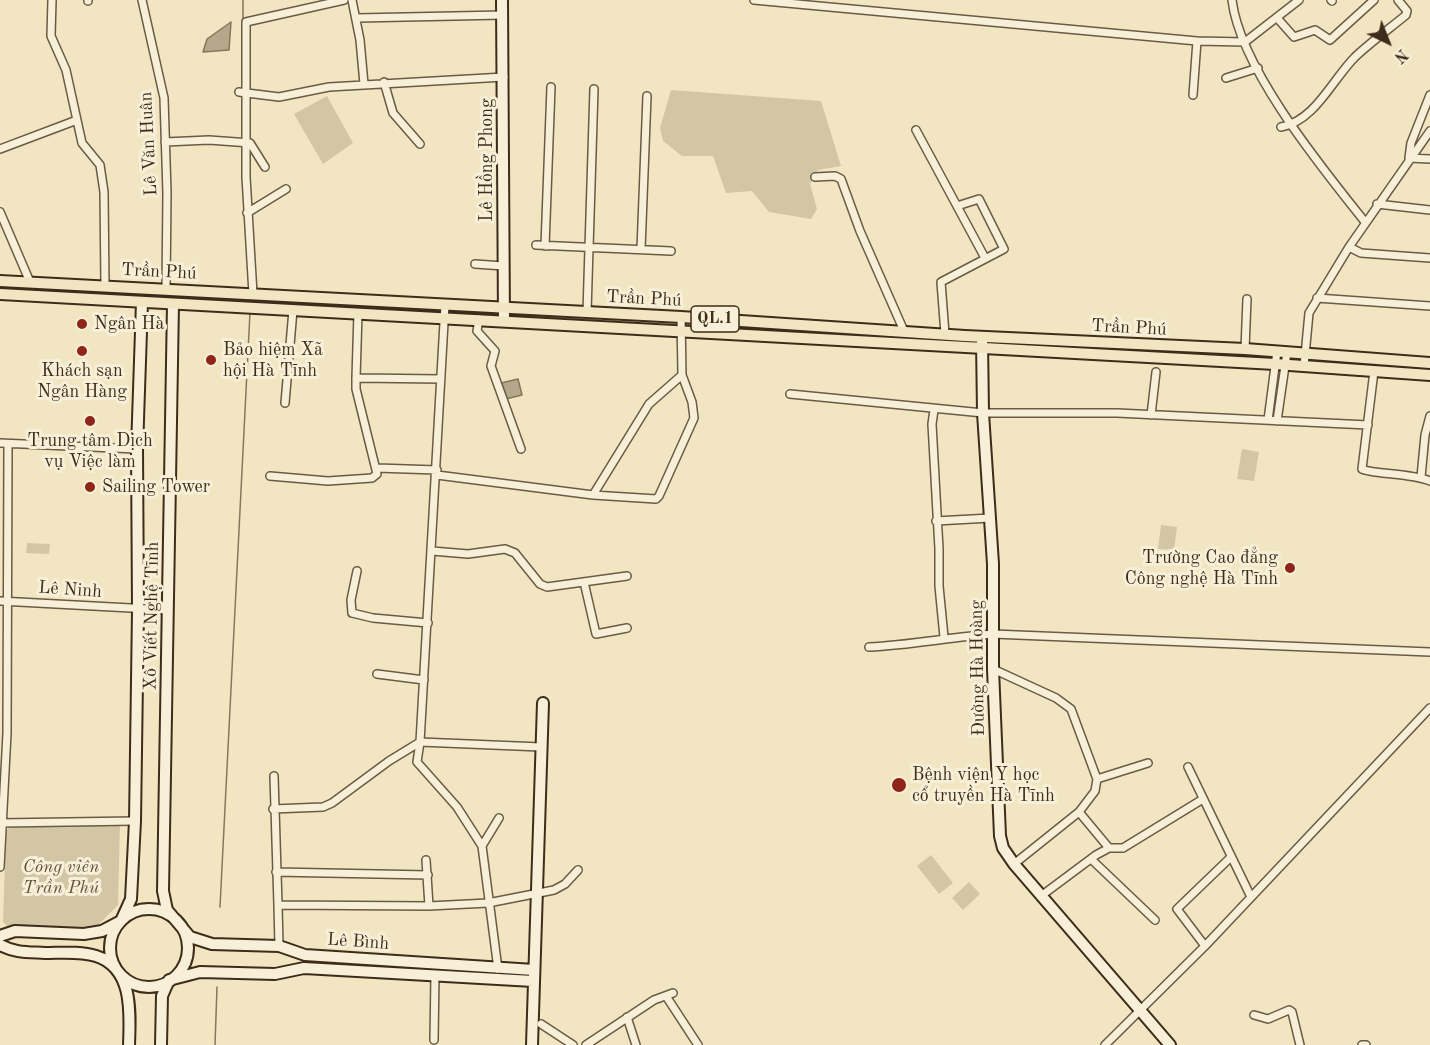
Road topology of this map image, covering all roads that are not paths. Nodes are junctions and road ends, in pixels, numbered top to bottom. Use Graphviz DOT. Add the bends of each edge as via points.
graph roads {
  1 [pos="52,0"];
  2 [pos="142,0"];
  3 [pos="344,0"];
  4 [pos="352,0"];
  5 [pos="502,0"];
  6 [pos="754,0"];
  7 [pos="1232,0"];
  8 [pos="1299,0"];
  9 [pos="1374,0"];
  10 [pos="1398,0"];
  11 [pos="503,15"];
  12 [pos="357,18"];
  13 [pos="1278,19"];
  14 [pos="1197,41"];
  15 [pos="1245,42"];
  16 [pos="1258,68"];
  17 [pos="504,77"];
  18 [pos="1226,78"];
  19 [pos="384,82"];
  20 [pos="364,84"];
  21 [pos="551,87"];
  22 [pos="594,89"];
  23 [pos="242,92"];
  24 [pos="1430,95"];
  25 [pos="647,96"];
  26 [pos="1193,96"];
  27 [pos="77,120"];
  28 [pos="1292,125"];
  29 [pos="1281,127"];
  30 [pos="916,130"];
  31 [pos="1430,131"];
  32 [pos="165,142"];
  33 [pos="242,142"];
  34 [pos="420,144"];
  35 [pos="0,149"];
  36 [pos="1410,158"];
  37 [pos="1430,159"];
  38 [pos="265,167"];
  39 [pos="815,177"];
  40 [pos="286,189"];
  41 [pos="1377,204"];
  42 [pos="957,206"];
  43 [pos="1430,210"];
  44 [pos="0,212"];
  45 [pos="247,213"];
  46 [pos="1365,222"];
  47 [pos="536,245"];
  48 [pos="545,246"];
  49 [pos="1349,247"];
  50 [pos="589,248"];
  51 [pos="641,249"];
  52 [pos="671,251"];
  53 [pos="985,258"];
  54 [pos="1430,258"];
  55 [pos="475,264"];
  56 [pos="504,266"];
  57 [pos="0,281"];
  58 [pos="30,282"];
  59 [pos="105,286"];
  60 [pos="166,289"];
  61 [pos="0,294"];
  62 [pos="253,294"];
  63 [pos="1317,298"];
  64 [pos="1247,299"];
  65 [pos="142,302"];
  66 [pos="172,304"];
  67 [pos="445,305"];
  68 [pos="1430,306"];
  69 [pos="505,308"];
  70 [pos="293,310"];
  71 [pos="587,312"];
  72 [pos="358,313"];
  73 [pos="444,317"];
  74 [pos="681,317"];
  75 [pos="479,319"];
  76 [pos="504,321"];
  77 [pos="681,330"];
  78 [pos="904,331"];
  79 [pos="945,334"];
  80 [pos="982,337"];
  81 [pos="982,349"];
  82 [pos="1245,349"];
  83 [pos="1282,352"];
  84 [pos="1305,353"];
  85 [pos="1430,363"];
  86 [pos="1280,364"];
  87 [pos="1304,366"];
  88 [pos="1374,371"];
  89 [pos="1156,372"];
  90 [pos="682,375"];
  91 [pos="1430,375"];
  92 [pos="356,378"];
  93 [pos="441,379"];
  94 [pos="790,394"];
  95 [pos="285,403"];
  96 [pos="934,410"];
  97 [pos="983,413"];
  98 [pos="1151,415"];
  99 [pos="1430,416"];
  100 [pos="1268,420"];
  101 [pos="1277,421"];
  102 [pos="1368,425"];
  103 [pos="4,444"];
  104 [pos="137,449"];
  105 [pos="521,449"];
  106 [pos="1427,450"];
  107 [pos="377,468"];
  108 [pos="437,472"];
  109 [pos="270,476"];
  110 [pos="1421,477"];
  111 [pos="1430,481"];
  112 [pos="593,495"];
  113 [pos="990,518"];
  114 [pos="936,521"];
  115 [pos="432,551"];
  116 [pos="357,571"];
  117 [pos="627,576"];
  118 [pos="584,582"];
  119 [pos="0,601"];
  120 [pos="9,601"];
  121 [pos="138,610"];
  122 [pos="168,610"];
  123 [pos="428,622"];
  124 [pos="627,628"];
  125 [pos="993,634"];
  126 [pos="944,637"];
  127 [pos="869,648"];
  128 [pos="1430,652"];
  129 [pos="4,657"];
  130 [pos="993,669"];
  131 [pos="377,674"];
  132 [pos="424,680"];
  133 [pos="543,703"];
  134 [pos="1430,708"];
  135 [pos="420,742"];
  136 [pos="541,747"];
  137 [pos="1148,762"];
  138 [pos="1188,767"];
  139 [pos="2,775"];
  140 [pos="274,776"];
  141 [pos="1097,779"];
  142 [pos="1203,799"];
  143 [pos="273,809"];
  144 [pos="1079,812"];
  145 [pos="499,818"];
  146 [pos="135,821"];
  147 [pos="0,823"];
  148 [pos="482,846"];
  149 [pos="1109,848"];
  150 [pos="1232,857"];
  151 [pos="1091,859"];
  152 [pos="426,860"];
  153 [pos="1014,864"];
  154 [pos="0,867"];
  155 [pos="578,870"];
  156 [pos="276,872"];
  157 [pos="428,875"];
  158 [pos="536,894"];
  159 [pos="1041,896"];
  160 [pos="1251,897"];
  161 [pos="488,903"];
  162 [pos="278,905"];
  163 [pos="429,906"];
  164 [pos="1155,920"];
  165 [pos="121,921"];
  166 [pos="179,923"];
  167 [pos="0,936"];
  168 [pos="0,945"];
  169 [pos="279,946"];
  170 [pos="1205,946"];
  171 [pos="305,955"];
  172 [pos="303,968"];
  173 [pos="116,969"];
  174 [pos="498,969"];
  175 [pos="435,975"];
  176 [pos="534,976"];
  177 [pos="169,980"];
  178 [pos="1140,1012"];
  179 [pos="1254,1016"];
  180 [pos="627,1017"];
  181 [pos="541,1024"];
  182 [pos="434,1040"];
  183 [pos="129,1045"];
  184 [pos="161,1045"];
  185 [pos="532,1045"];
  186 [pos="573,1045"];
  187 [pos="586,1045"];
  188 [pos="636,1045"];
  189 [pos="698,1045"];
  190 [pos="1105,1045"];
  191 [pos="1170,1045"];
  192 [pos="1300,1045"];
  1 -- 27 [label="street" via="51,36 66,70"];
  2 -- 32 [label="street, Lê Văn Huân" via="161,79"];
  3 -- 23 [label="street" via="246,22"];
  4 -- 12 [label="street"];
  5 -- 11 [label="street, Lê Hồng Phong"];
  6 -- 14 [label="street"];
  7 -- 15 [label="street"];
  8 -- 13 [label="street"];
  9 -- 13 [label="street" via="1330,40 1315,30 1294,37"];
  10 -- 28 [label="street" via="1406,15 1354,58 1307,114"];
  11 -- 12 [label="street"];
  11 -- 17 [label="street, Lê Hồng Phong"];
  12 -- 20 [label="street"];
  13 -- 15 [label="street"];
  14 -- 15 [label="street"];
  14 -- 26 [label="street"];
  15 -- 16 [label="street"];
  16 -- 18 [label="street"];
  16 -- 28 [label="street"];
  17 -- 19 [label="street"];
  17 -- 56 [label="street, Lê Hồng Phong"];
  19 -- 20 [label="street"];
  19 -- 34 [label="street" via="393,113"];
  20 -- 23 [label="street" via="279,97"];
  21 -- 48 [label="street"];
  22 -- 50 [label="street"];
  23 -- 33 [label="street"];
  24 -- 36 [label="street" via="1411,143"];
  25 -- 51 [label="street"];
  27 -- 35 [label="street"];
  27 -- 59 [label="street" via="82,143 100,165 104,187"];
  28 -- 29 [label="street"];
  28 -- 46 [label="street"];
  30 -- 42 [label="street"];
  31 -- 36 [label="street"];
  32 -- 33 [label="street"];
  32 -- 60 [label="street, Lê Văn Huân"];
  33 -- 38 [label="street" via="253,146"];
  33 -- 45 [label="street"];
  36 -- 37 [label="street"];
  36 -- 41 [label="street"];
  39 -- 78 [label="street" via="841,179"];
  40 -- 45 [label="street"];
  41 -- 43 [label="street"];
  41 -- 46 [label="street"];
  42 -- 53 [label="street"];
  42 -- 53 [label="street" via="976,198 981,201 1004,249"];
  44 -- 58 [label="street"];
  45 -- 62 [label="street"];
  46 -- 49 [label="street"];
  47 -- 48 [label="street"];
  48 -- 50 [label="street"];
  49 -- 54 [label="street" via="1361,253"];
  49 -- 63 [label="street"];
  50 -- 51 [label="street"];
  50 -- 71 [label="street"];
  51 -- 52 [label="street"];
  53 -- 79 [label="street" via="941,282"];
  55 -- 56 [label="street"];
  56 -- 69 [label="street, Lê Hồng Phong"];
  57 -- 58 [label="main road, Trần Phú / QL.1"];
  58 -- 59 [label="main road, Trần Phú / QL.1"];
  59 -- 60 [label="main road, Trần Phú / QL.1"];
  60 -- 62 [label="main road, Trần Phú / QL.1"];
  61 -- 65 [label="main road, Trần Phú / QL.1"];
  62 -- 67 [label="main road, Trần Phú / QL.1"];
  63 -- 68 [label="street"];
  63 -- 84 [label="street" via="1306,321"];
  64 -- 82 [label="street"];
  65 -- 66 [label="main road, Trần Phú / QL.1"];
  65 -- 104 [label="street, Xô Viết Nghệ Tĩnh"];
  66 -- 70 [label="main road, Trần Phú / QL.1"];
  66 -- 122 [label="street, Xô Viết Nghệ Tĩnh"];
  67 -- 69 [label="main road, Trần Phú / QL.1"];
  67 -- 73 [label="street"];
  69 -- 71 [label="main road, Trần Phú / QL.1"];
  69 -- 76 [label="street, Lê Hồng Phong"];
  70 -- 72 [label="main road, Trần Phú / QL.1"];
  70 -- 95 [label="street"];
  71 -- 74 [label="main road, Trần Phú / QL.1"];
  72 -- 73 [label="main road, Trần Phú / QL.1"];
  72 -- 92 [label="street"];
  73 -- 75 [label="main road, Trần Phú / QL.1"];
  73 -- 93 [label="street"];
  74 -- 77 [label="street"];
  74 -- 78 [label="main road, Trần Phú / QL.1"];
  75 -- 76 [label="main road, Trần Phú / QL.1"];
  75 -- 105 [label="street" via="477,331 495,351 490,366"];
  76 -- 77 [label="main road, Trần Phú / QL.1"];
  77 -- 81 [label="main road, Trần Phú / QL.1"];
  77 -- 90 [label="street"];
  78 -- 79 [label="main road, Trần Phú / QL.1"];
  79 -- 80 [label="main road, Trần Phú / QL.1"];
  80 -- 81 [label="street, Đường Hà Hoàng"];
  80 -- 82 [label="main road, Trần Phú / QL.1"];
  81 -- 86 [label="main road, Trần Phú / QL.1"];
  81 -- 97 [label="street, Đường Hà Hoàng"];
  82 -- 83 [label="main road, Trần Phú / QL.1"];
  83 -- 84 [label="main road, Trần Phú / QL.1"];
  83 -- 86 [label="street"];
  84 -- 85 [label="main road, Trần Phú / QL.1"];
  84 -- 87 [label="street"];
  86 -- 87 [label="main road, Trần Phú / QL.1"];
  86 -- 100 [label="street"];
  86 -- 101 [label="street"];
  87 -- 88 [label="main road, Trần Phú / QL.1"];
  88 -- 91 [label="main road, Trần Phú / QL.1"];
  88 -- 102 [label="street"];
  89 -- 98 [label="street"];
  90 -- 112 [label="street" via="649,404"];
  90 -- 112 [label="street" via="694,418 659,496 656,499"];
  92 -- 93 [label="street"];
  92 -- 107 [label="street"];
  93 -- 108 [label="street"];
  94 -- 96 [label="street"];
  96 -- 97 [label="street"];
  96 -- 114 [label="street"];
  97 -- 98 [label="street"];
  97 -- 113 [label="street, Đường Hà Hoàng"];
  98 -- 100 [label="street"];
  99 -- 106 [label="street" via="1425,435"];
  100 -- 101 [label="street"];
  101 -- 102 [label="street"];
  102 -- 110 [label="street" via="1361,465 1364,471"];
  103 -- 104 [label="street"];
  103 -- 120 [label="street"];
  104 -- 121 [label="street, Xô Viết Nghệ Tĩnh"];
  106 -- 110 [label="street"];
  107 -- 108 [label="street"];
  107 -- 109 [label="street" via="372,478 361,480"];
  108 -- 112 [label="street"];
  108 -- 115 [label="street"];
  110 -- 111 [label="street"];
  113 -- 114 [label="street"];
  113 -- 125 [label="street, Đường Hà Hoàng"];
  114 -- 126 [label="street"];
  115 -- 118 [label="street" via="468,554 505,549 515,553 544,586"];
  115 -- 123 [label="street"];
  116 -- 123 [label="street" via="352,613"];
  117 -- 118 [label="street"];
  118 -- 124 [label="street" via="596,634"];
  119 -- 120 [label="street, Lê Ninh"];
  120 -- 121 [label="street, Lê Ninh"];
  120 -- 129 [label="street"];
  121 -- 122 [label="street, Lê Ninh"];
  121 -- 146 [label="street, Xô Viết Nghệ Tĩnh"];
  122 -- 166 [label="street, Xô Viết Nghệ Tĩnh" via="163,891 167,910"];
  123 -- 132 [label="street"];
  125 -- 126 [label="street"];
  125 -- 128 [label="street"];
  125 -- 130 [label="street, Đường Hà Hoàng"];
  126 -- 127 [label="street"];
  129 -- 139 [label="street"];
  130 -- 141 [label="street" via="1071,709"];
  130 -- 153 [label="street, Đường Hà Hoàng" via="1000,836"];
  131 -- 132 [label="street"];
  132 -- 135 [label="street"];
  133 -- 136 [label="street"];
  134 -- 160 [label="street"];
  135 -- 136 [label="street"];
  135 -- 143 [label="street" via="332,803"];
  135 -- 148 [label="street" via="417,762 457,807"];
  136 -- 158 [label="street"];
  137 -- 141 [label="street"];
  138 -- 142 [label="street"];
  139 -- 147 [label="street"];
  140 -- 143 [label="street"];
  141 -- 144 [label="street" via="1095,791"];
  142 -- 149 [label="street" via="1123,848"];
  142 -- 150 [label="street"];
  143 -- 156 [label="street"];
  144 -- 149 [label="street"];
  144 -- 153 [label="street"];
  145 -- 148 [label="street"];
  146 -- 147 [label="street"];
  146 -- 165 [label="street, Xô Viết Nghệ Tĩnh" via="131,898"];
  147 -- 154 [label="street"];
  148 -- 161 [label="street"];
  149 -- 151 [label="street"];
  150 -- 160 [label="street"];
  150 -- 170 [label="street" via="1177,909"];
  151 -- 159 [label="street"];
  151 -- 164 [label="street"];
  152 -- 157 [label="street"];
  153 -- 159 [label="street, Đường Hà Hoàng"];
  155 -- 158 [label="street" via="561,887"];
  156 -- 157 [label="street"];
  156 -- 162 [label="street"];
  157 -- 163 [label="street"];
  158 -- 161 [label="street"];
  158 -- 176 [label="street"];
  159 -- 178 [label="street, Đường Hà Hoàng"];
  160 -- 170 [label="street"];
  161 -- 163 [label="street"];
  161 -- 174 [label="street"];
  162 -- 163 [label="street"];
  162 -- 169 [label="street"];
  165 -- 166 [label="street" via="140,910 151,909 171,915"];
  165 -- 167 [label="street" via="94,933 15,931"];
  165 -- 173 [label="street" via="111,939"];
  166 -- 169 [label="street, Lê Bình" via="190,937 212,944"];
  166 -- 177 [label="street" via="186,934 186,960"];
  168 -- 173 [label="street" via="14,952 96,956"];
  169 -- 171 [label="street, Lê Bình"];
  170 -- 178 [label="street"];
  171 -- 172 [label="street"];
  171 -- 174 [label="street, Lê Bình"];
  172 -- 175 [label="street, Lê Bình"];
  172 -- 177 [label="street, Lê Bình" via="275,974 200,972"];
  173 -- 177 [label="street" via="129,981 146,987"];
  173 -- 183 [label="street" via="129,998"];
  174 -- 176 [label="street, Lê Bình"];
  175 -- 176 [label="street, Lê Bình"];
  175 -- 182 [label="street"];
  176 -- 185 [label="street"];
  177 -- 184 [label="street" via="162,996"];
  178 -- 190 [label="street"];
  178 -- 191 [label="street, Đường Hà Hoàng"];
  179 -- 192 [label="street" via="1268,1019 1289,1010"];
  180 -- 187 [label="street"];
  180 -- 188 [label="street"];
  180 -- 189 [label="street" via="670,995"];
  181 -- 186 [label="street"];
}
